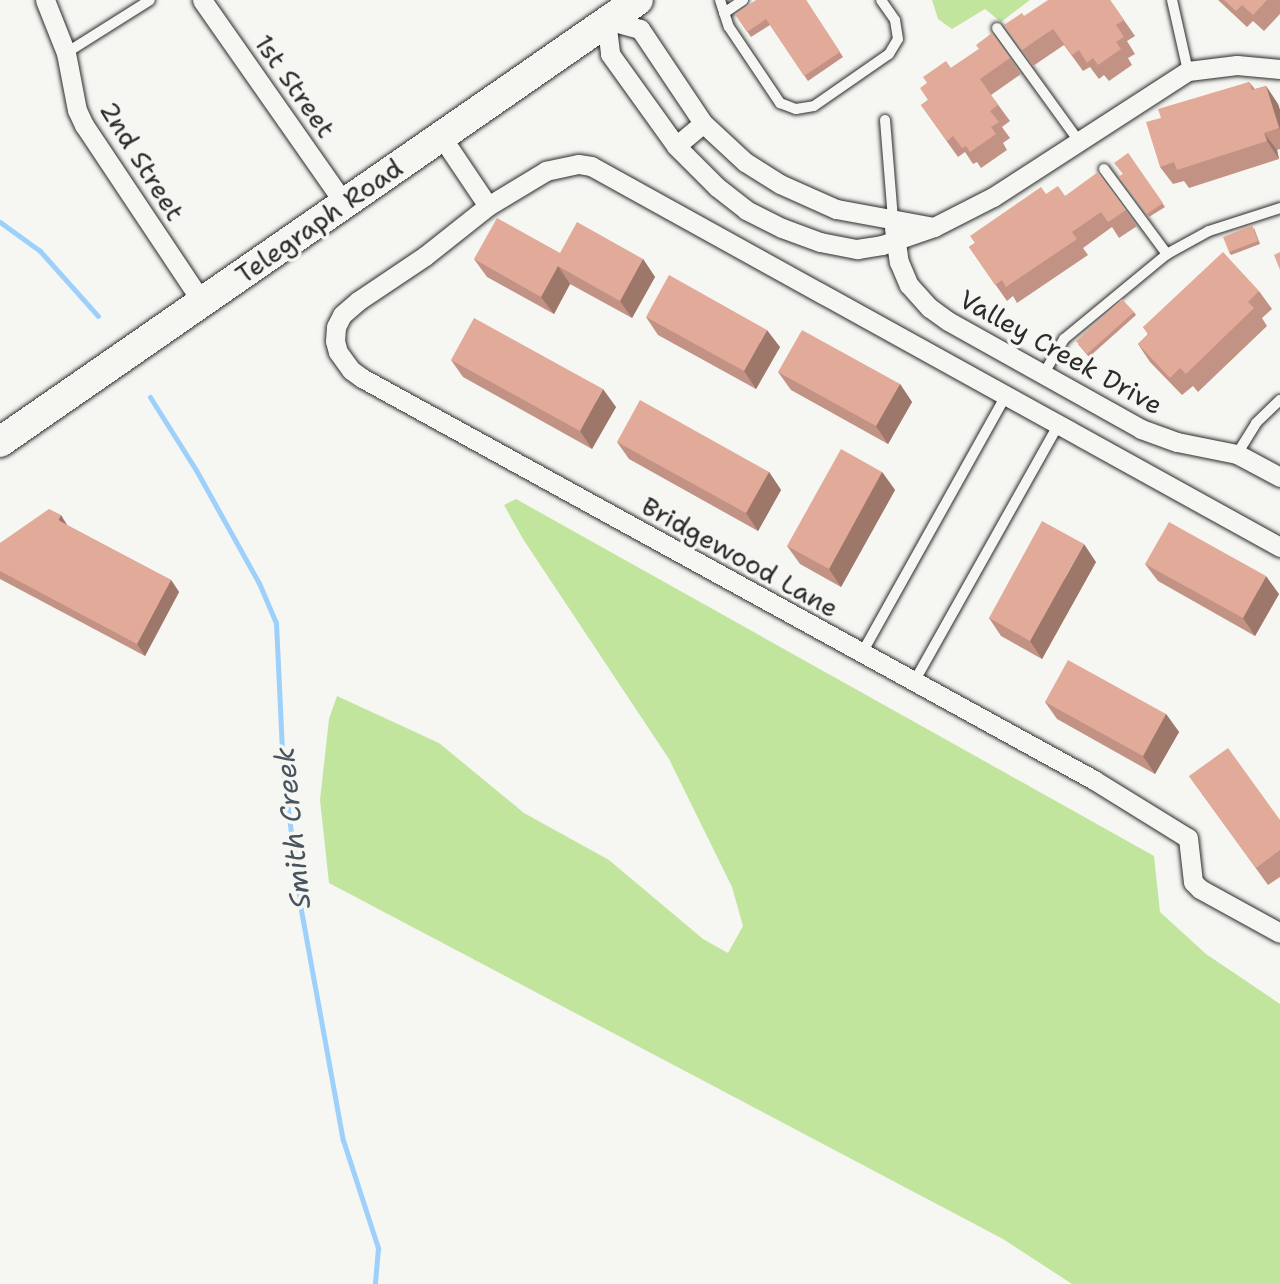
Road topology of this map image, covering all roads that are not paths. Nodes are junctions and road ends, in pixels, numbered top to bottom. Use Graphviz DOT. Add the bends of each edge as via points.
graph roads {
  1 [pos="45,0"];
  2 [pos="149,0"];
  3 [pos="202,0"];
  4 [pos="638,0"];
  5 [pos="720,0"];
  6 [pos="743,0"];
  7 [pos="881,0"];
  8 [pos="1172,0"];
  9 [pos="724,13"];
  10 [pos="606,20"];
  11 [pos="997,28"];
  12 [pos="66,53"];
  13 [pos="1280,69"];
  14 [pos="1188,71"];
  15 [pos="885,120"];
  16 [pos="704,123"];
  17 [pos="441,136"];
  18 [pos="1078,141"];
  19 [pos="676,146"];
  20 [pos="1104,169"];
  21 [pos="344,203"];
  22 [pos="488,206"];
  23 [pos="1280,208"];
  24 [pos="892,219"];
  25 [pos="934,227"];
  26 [pos="896,240"];
  27 [pos="1167,254"];
  28 [pos="202,302"];
  29 [pos="1044,375"];
  30 [pos="1005,397"];
  31 [pos="1280,400"];
  32 [pos="1058,425"];
  33 [pos="0,442"];
  34 [pos="1237,454"];
  35 [pos="1280,477"];
  36 [pos="1280,548"];
  37 [pos="862,654"];
  38 [pos="914,682"];
  39 [pos="1280,933"];
  1 -- 12 [label="street, 2nd Street"];
  2 -- 12 [label="lane"];
  3 -- 21 [label="street, 1st Street"];
  4 -- 10 [label="main road, Telegraph Road"];
  5 -- 9 [label="lane"];
  6 -- 9 [label="lane"];
  7 -- 9 [label="lane" via="895,20 898,38 889,54 814,106 796,109 780,103"];
  8 -- 14 [label="lane"];
  10 -- 16 [label="street" via="640,29"];
  10 -- 17 [label="main road, Telegraph Road"];
  10 -- 19 [label="street" via="610,54"];
  11 -- 18 [label="lane"];
  12 -- 28 [label="street, 2nd Street" via="84,125"];
  13 -- 14 [label="street" via="1237,65"];
  14 -- 18 [label="street"];
  15 -- 24 [label="lane"];
  16 -- 19 [label="street"];
  16 -- 24 [label="street" via="745,162 779,184 836,209"];
  17 -- 21 [label="main road, Telegraph Road"];
  17 -- 22 [label="street"];
  18 -- 25 [label="street" via="993,197"];
  19 -- 26 [label="street" via="746,210 782,228 857,249"];
  20 -- 27 [label="lane"];
  21 -- 28 [label="main road, Telegraph Road"];
  22 -- 30 [label="street, Bridgewood Lane" via="561,166 578,164 603,171"];
  22 -- 37 [label="street, Bridgewood Lane" via="342,315 335,341 351,370"];
  23 -- 27 [label="lane" via="1209,231"];
  24 -- 25 [label="street"];
  24 -- 26 [label="street, Valley Creek Drive"];
  25 -- 26 [label="street"];
  26 -- 29 [label="street, Valley Creek Drive" via="909,285 930,308"];
  27 -- 29 [label="lane" via="1064,339"];
  28 -- 33 [label="main road, Telegraph Road"];
  29 -- 34 [label="street, Valley Creek Drive" via="1141,429 1177,442"];
  30 -- 32 [label="street, Bridgewood Lane"];
  30 -- 37 [label="lane"];
  31 -- 34 [label="lane" via="1256,423"];
  32 -- 36 [label="street, Bridgewood Lane"];
  32 -- 38 [label="lane"];
  34 -- 35 [label="street, Valley Creek Drive"];
  37 -- 38 [label="street, Bridgewood Lane"];
  38 -- 39 [label="street, Bridgewood Lane" via="1094,780 1188,838 1193,883"];
}
